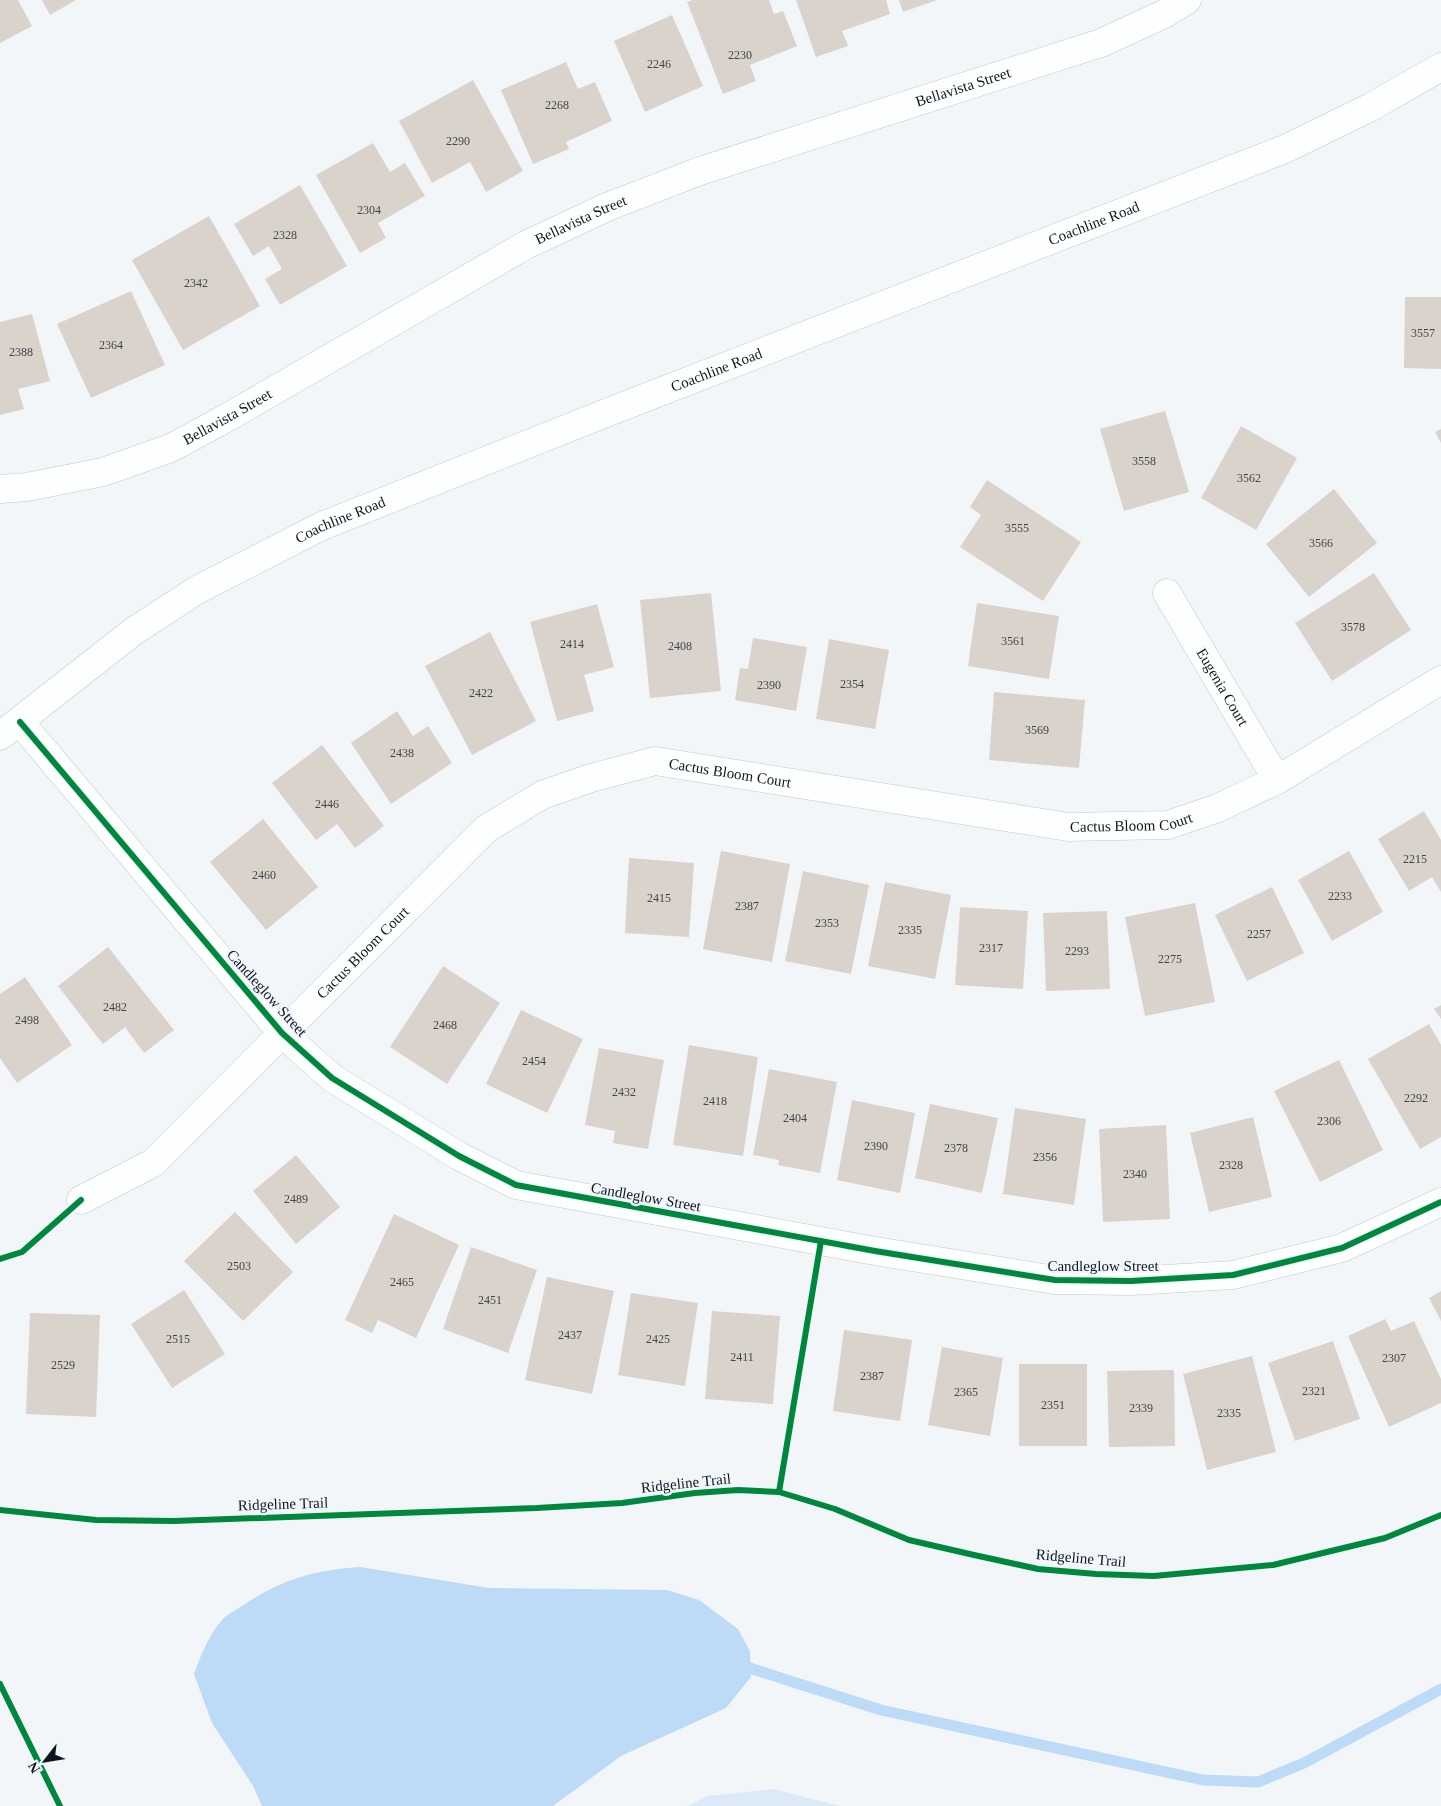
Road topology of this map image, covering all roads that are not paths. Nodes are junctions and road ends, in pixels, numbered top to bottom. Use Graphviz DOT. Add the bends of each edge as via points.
graph roads {
  1 [pos="1187,0"];
  2 [pos="1441,67"];
  3 [pos="0,489"];
  4 [pos="1168,593"];
  5 [pos="1441,680"];
  6 [pos="10,730"];
  7 [pos="0,750"];
  8 [pos="1277,780"];
  9 [pos="282,1033"];
  10 [pos="81,1200"];
  11 [pos="1441,1202"];
  1 -- 3 [label="street, Bellavista Street" via="1101,42 700,171 608,207 526,245 171,448 103,472"];
  2 -- 6 [label="street, Coachline Road" via="1371,108 1285,149 322,526 197,590 127,636"];
  4 -- 8 [label="street, Eugenia Court"];
  5 -- 8 [label="street, Cactus Bloom Court"];
  6 -- 7 [label="street, Coachline Road"];
  6 -- 9 [label="street, Candleglow Street"];
  8 -- 9 [label="street, Cactus Bloom Court" via="1218,808 1168,825 1068,827 656,761 542,795 486,829"];
  9 -- 10 [label="street, Cactus Bloom Court" via="153,1163"];
  9 -- 11 [label="street, Candleglow Street" via="332,1078 459,1156 516,1185 876,1251 1055,1280 1131,1281 1234,1275 1342,1248"];
}
